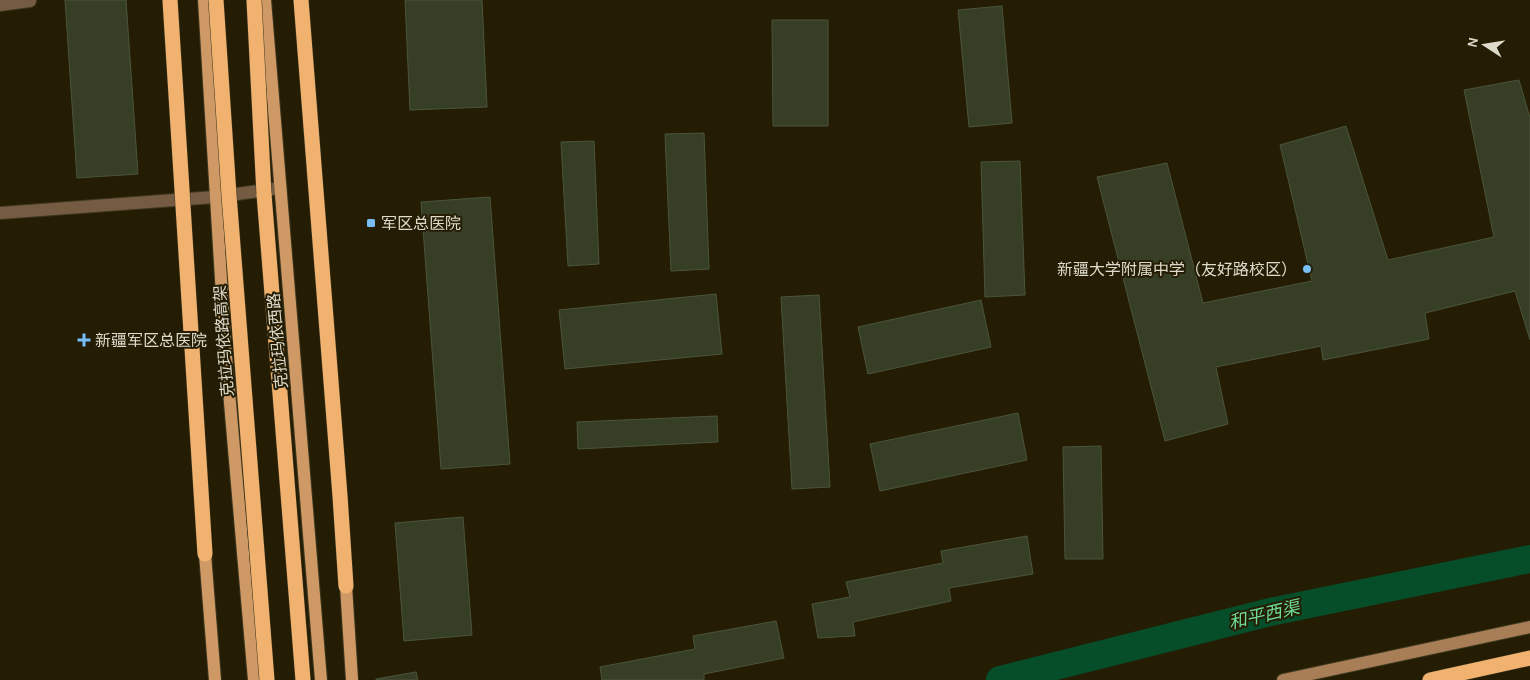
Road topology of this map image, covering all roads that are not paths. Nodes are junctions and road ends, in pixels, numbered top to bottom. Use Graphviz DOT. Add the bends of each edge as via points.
graph roads {
  1 [pos="170,0"];
  2 [pos="204,0"];
  3 [pos="216,0"];
  4 [pos="254,0"];
  5 [pos="265,0"];
  6 [pos="301,0"];
  7 [pos="30,1"];
  8 [pos="0,4"];
  9 [pos="280,188"];
  10 [pos="215,197"];
  11 [pos="0,213"];
  12 [pos="205,554"];
  13 [pos="346,586"];
  14 [pos="1530,628"];
  15 [pos="1530,658"];
  16 [pos="215,680"];
  17 [pos="254,680"];
  18 [pos="267,680"];
  19 [pos="303,680"];
  20 [pos="321,680"];
  21 [pos="352,680"];
  22 [pos="1283,680"];
  23 [pos="1430,680"];
  1 -- 12 [label="highway, bridge"];
  2 -- 10 [label="main road"];
  3 -- 18 [label="highway, 克拉玛依路高架, bridge"];
  4 -- 19 [label="highway, bridge" via="264,194"];
  5 -- 9 [label="main road, 克拉玛依西路"];
  6 -- 13 [label="highway"];
  7 -- 8 [label="street"];
  9 -- 10 [label="street"];
  9 -- 20 [label="main road, 克拉玛依西路"];
  10 -- 11 [label="street"];
  10 -- 17 [label="main road"];
  12 -- 16 [label="main road"];
  13 -- 21 [label="main road"];
  14 -- 22 [label="main road"];
  15 -- 23 [label="highway"];
}
